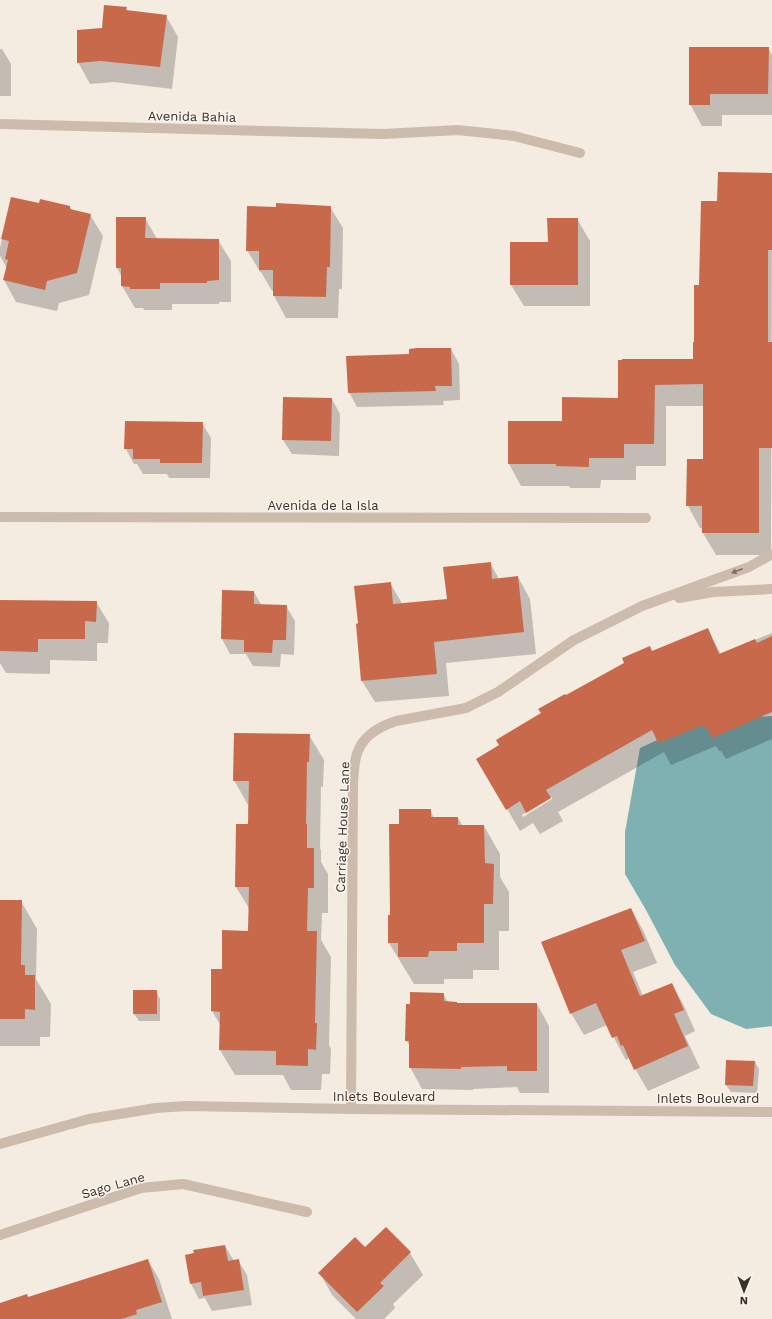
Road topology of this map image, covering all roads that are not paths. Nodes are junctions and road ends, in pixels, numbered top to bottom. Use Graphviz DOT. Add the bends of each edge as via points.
graph roads {
  1 [pos="0,124"];
  2 [pos="580,153"];
  3 [pos="0,517"];
  4 [pos="646,518"];
  5 [pos="772,554"];
  6 [pos="772,589"];
  7 [pos="642,606"];
  8 [pos="351,1109"];
  9 [pos="772,1112"];
  10 [pos="0,1144"];
  11 [pos="307,1212"];
  12 [pos="0,1235"];
  1 -- 2 [label="street, Avenida Bahia" via="383,134 458,130 514,136"];
  3 -- 4 [label="street, Avenida de la Isla"];
  5 -- 7 [label="street, Carriage House Lane, one-way" via="749,567"];
  6 -- 7 [label="street, Carriage House Lane" via="713,592"];
  7 -- 8 [label="street, Carriage House Lane" via="574,640 481,701 466,708 386,724 363,742 358,751 353,782"];
  8 -- 9 [label="street, Inlets Boulevard"];
  8 -- 10 [label="street, Inlets Boulevard" via="186,1106 156,1108 89,1120"];
  11 -- 12 [label="street, Sago Lane" via="173,1184 141,1188"];
}
